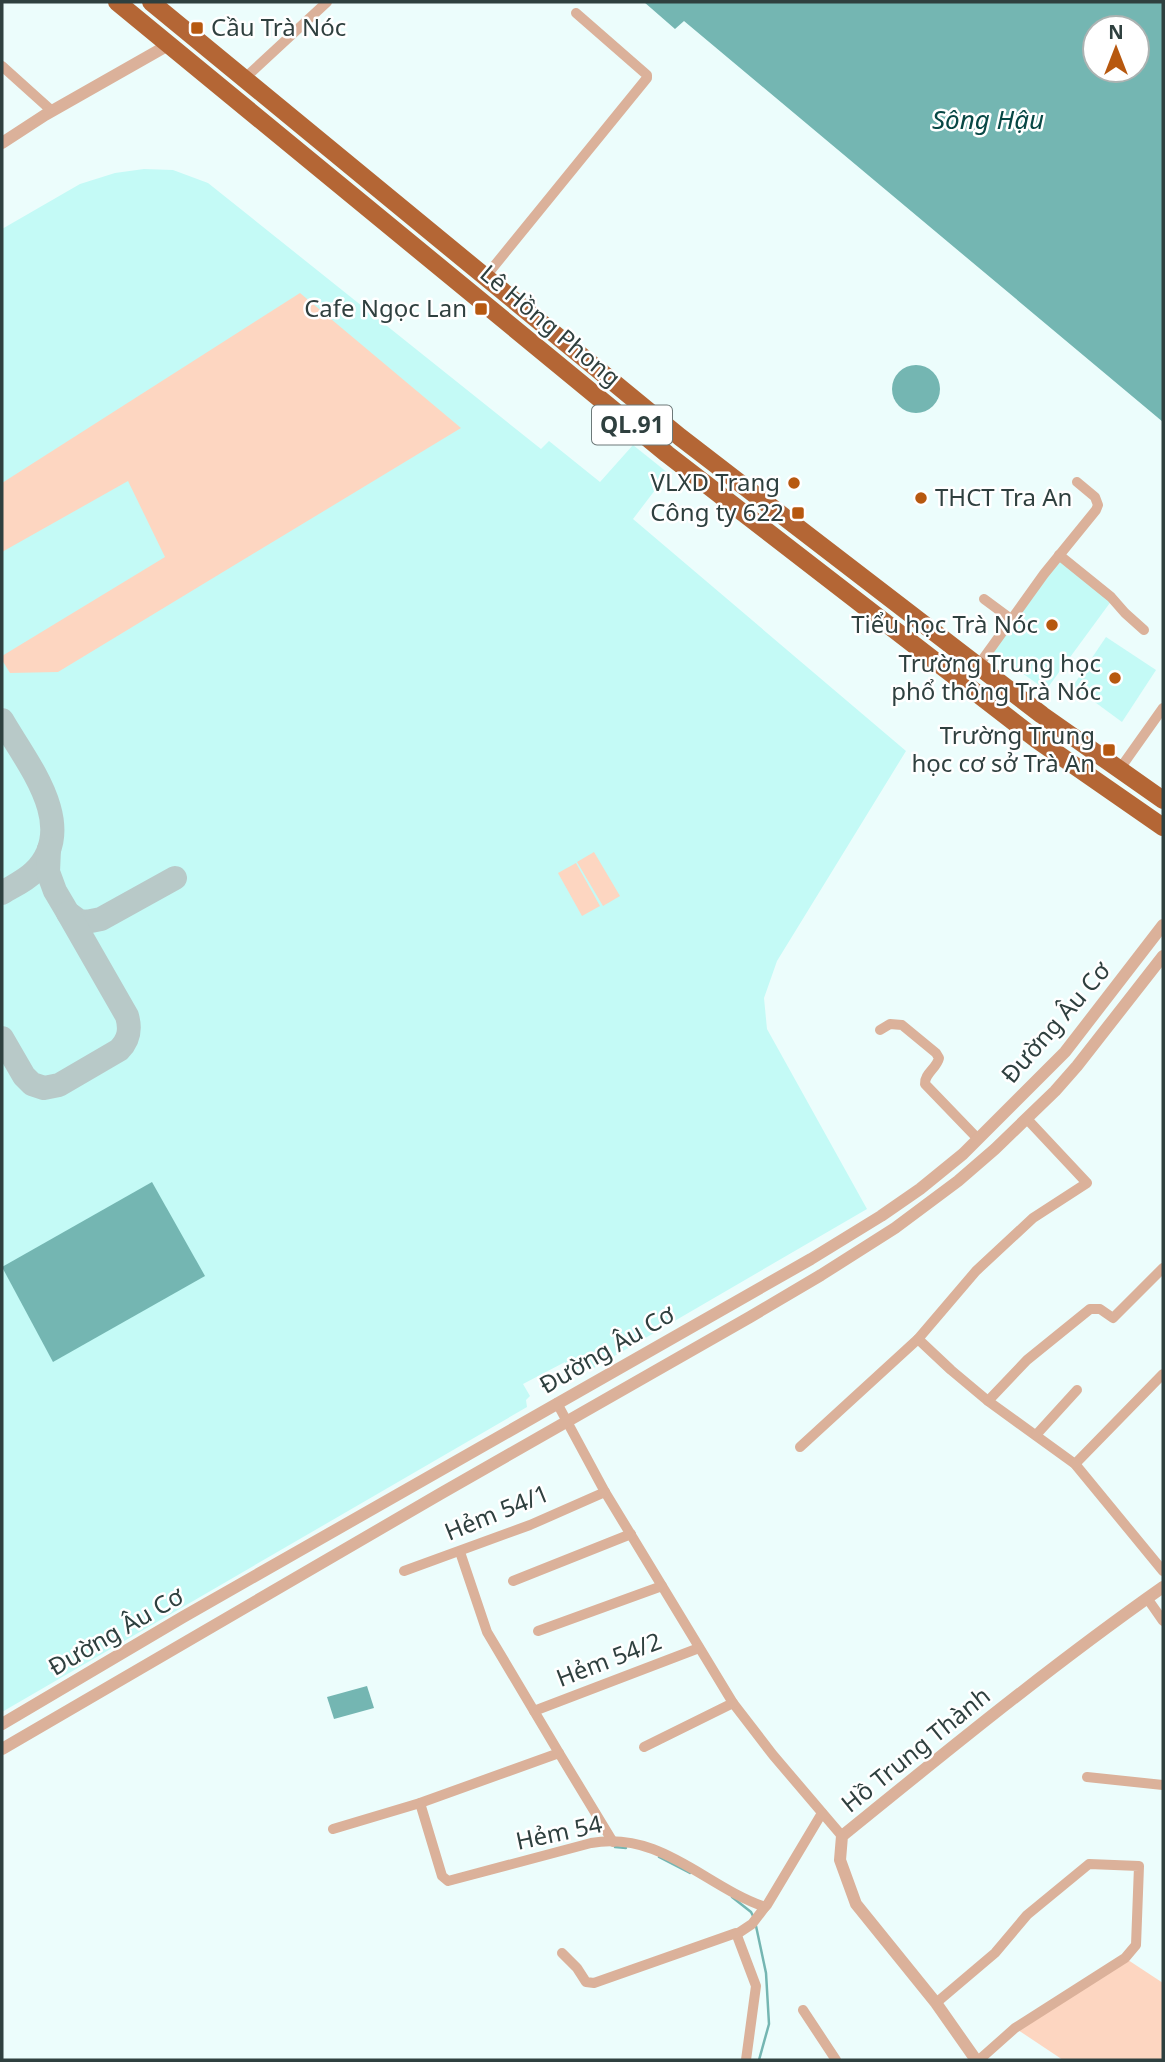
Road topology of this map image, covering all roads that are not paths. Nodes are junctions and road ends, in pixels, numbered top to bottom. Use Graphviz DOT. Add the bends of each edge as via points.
graph roads {
  1 [pos="117,2"];
  2 [pos="151,2"];
  3 [pos="327,2"];
  4 [pos="576,13"];
  5 [pos="170,44"];
  6 [pos="204,44"];
  7 [pos="192,61"];
  8 [pos="2,66"];
  9 [pos="246,78"];
  10 [pos="52,111"];
  11 [pos="2,143"];
  12 [pos="486,276"];
  13 [pos="1077,482"];
  14 [pos="1059,555"];
  15 [pos="984,599"];
  16 [pos="1011,619"];
  17 [pos="1144,630"];
  18 [pos="978,666"];
  19 [pos="1163,708"];
  20 [pos="1119,770"];
  21 [pos="1163,800"];
  22 [pos="1163,827"];
  23 [pos="1163,925"];
  24 [pos="1163,956"];
  25 [pos="880,1030"];
  26 [pos="1027,1119"];
  27 [pos="978,1139"];
  28 [pos="1162,1272"];
  29 [pos="781,1276"];
  30 [pos="791,1293"];
  31 [pos="918,1339"];
  32 [pos="1163,1374"];
  33 [pos="1077,1390"];
  34 [pos="988,1401"];
  35 [pos="556,1403"];
  36 [pos="567,1422"];
  37 [pos="1036,1435"];
  38 [pos="800,1447"];
  39 [pos="1074,1464"];
  40 [pos="605,1492"];
  41 [pos="631,1534"];
  42 [pos="460,1552"];
  43 [pos="404,1571"];
  44 [pos="1163,1571"];
  45 [pos="513,1581"];
  46 [pos="662,1586"];
  47 [pos="1163,1587"];
  48 [pos="1147,1598"];
  49 [pos="1163,1621"];
  50 [pos="538,1631"];
  51 [pos="699,1648"];
  52 [pos="733,1703"];
  53 [pos="534,1711"];
  54 [pos="2,1724"];
  55 [pos="644,1747"];
  56 [pos="2,1749"];
  57 [pos="559,1753"];
  58 [pos="1087,1777"];
  59 [pos="1163,1785"];
  60 [pos="421,1803"];
  61 [pos="822,1813"];
  62 [pos="333,1829"];
  63 [pos="842,1836"];
  64 [pos="613,1842"];
  65 [pos="765,1906"];
  66 [pos="737,1934"];
  67 [pos="562,1953"];
  68 [pos="936,2003"];
  69 [pos="803,2010"];
  70 [pos="746,2060"];
  71 [pos="836,2060"];
  72 [pos="977,2060"];
  1 -- 5 [label="highway, Lê Hồng Phong / QL.91"];
  2 -- 6 [label="highway, Lê Hồng Phong / QL.91"];
  3 -- 9 [label="street"];
  4 -- 12 [label="street" via="647,78"];
  5 -- 7 [label="highway, Lê Hồng Phong / QL.91"];
  5 -- 10 [label="street"];
  6 -- 7 [label="highway"];
  6 -- 9 [label="highway, Lê Hồng Phong / QL.91"];
  7 -- 22 [label="highway, Lê Hồng Phong / QL.91" via="667,454 1036,739"];
  8 -- 10 [label="street"];
  9 -- 12 [label="highway, Lê Hồng Phong / QL.91"];
  10 -- 11 [label="street"];
  12 -- 18 [label="highway, Lê Hồng Phong / QL.91" via="681,437"];
  13 -- 14 [label="street" via="1094,497 1097,510"];
  14 -- 16 [label="street"];
  14 -- 17 [label="street"];
  15 -- 16 [label="street"];
  16 -- 18 [label="street"];
  18 -- 20 [label="highway, Lê Hồng Phong / QL.91"];
  19 -- 20 [label="street"];
  20 -- 21 [label="highway, Lê Hồng Phong / QL.91"];
  23 -- 27 [label="street, Đường Âu Cơ" via="1065,1052"];
  24 -- 26 [label="street, Đường Âu Cơ" via="1077,1066"];
  25 -- 27 [label="street" via="890,1024 902,1025 936,1053 939,1062 925,1084"];
  26 -- 30 [label="street, Đường Âu Cơ" via="925,1207"];
  26 -- 31 [label="street" via="1087,1183 1033,1219 976,1271"];
  27 -- 29 [label="street, Đường Âu Cơ" via="881,1216"];
  28 -- 34 [label="street" via="1113,1318 1100,1309 1090,1309 1027,1360"];
  29 -- 30 [label="street"];
  29 -- 35 [label="street, Đường Âu Cơ"];
  30 -- 36 [label="street, Đường Âu Cơ"];
  31 -- 34 [label="street"];
  31 -- 38 [label="street"];
  32 -- 39 [label="street"];
  33 -- 37 [label="street"];
  34 -- 37 [label="street"];
  35 -- 36 [label="street"];
  35 -- 54 [label="street, Đường Âu Cơ"];
  36 -- 40 [label="street"];
  36 -- 56 [label="street, Đường Âu Cơ"];
  37 -- 39 [label="street"];
  39 -- 44 [label="street"];
  40 -- 41 [label="street"];
  40 -- 42 [label="street, Hẻm 54/1"];
  41 -- 45 [label="street"];
  41 -- 46 [label="street"];
  42 -- 43 [label="street, Hẻm 54/1"];
  42 -- 53 [label="street" via="487,1632"];
  46 -- 50 [label="street"];
  46 -- 51 [label="street"];
  47 -- 48 [label="street, Hồ Trung Thành"];
  48 -- 49 [label="street"];
  48 -- 63 [label="street, Hồ Trung Thành" via="963,1737"];
  51 -- 52 [label="street"];
  51 -- 53 [label="street, Hẻm 54/2"];
  52 -- 55 [label="street"];
  52 -- 61 [label="street"];
  53 -- 57 [label="street"];
  57 -- 60 [label="street"];
  57 -- 64 [label="street"];
  58 -- 59 [label="street"];
  60 -- 62 [label="street"];
  60 -- 64 [label="street, Hẻm 54" via="442,1876 448,1881 590,1843"];
  61 -- 63 [label="street"];
  61 -- 65 [label="street"];
  63 -- 68 [label="street, Hồ Trung Thành" via="840,1860 856,1904"];
  64 -- 65 [label="street, Hẻm 54" via="657,1849"];
  65 -- 66 [label="street" via="754,1922"];
  66 -- 67 [label="street" via="594,1983 586,1982"];
  66 -- 70 [label="street" via="757,1986"];
  68 -- 72 [label="street, Hồ Trung Thành"];
  68 -- 72 [label="street" via="995,1952 1027,1915 1089,1864 1139,1866 1136,1945 1125,1958 1015,2028"];
  69 -- 71 [label="street"];
}
